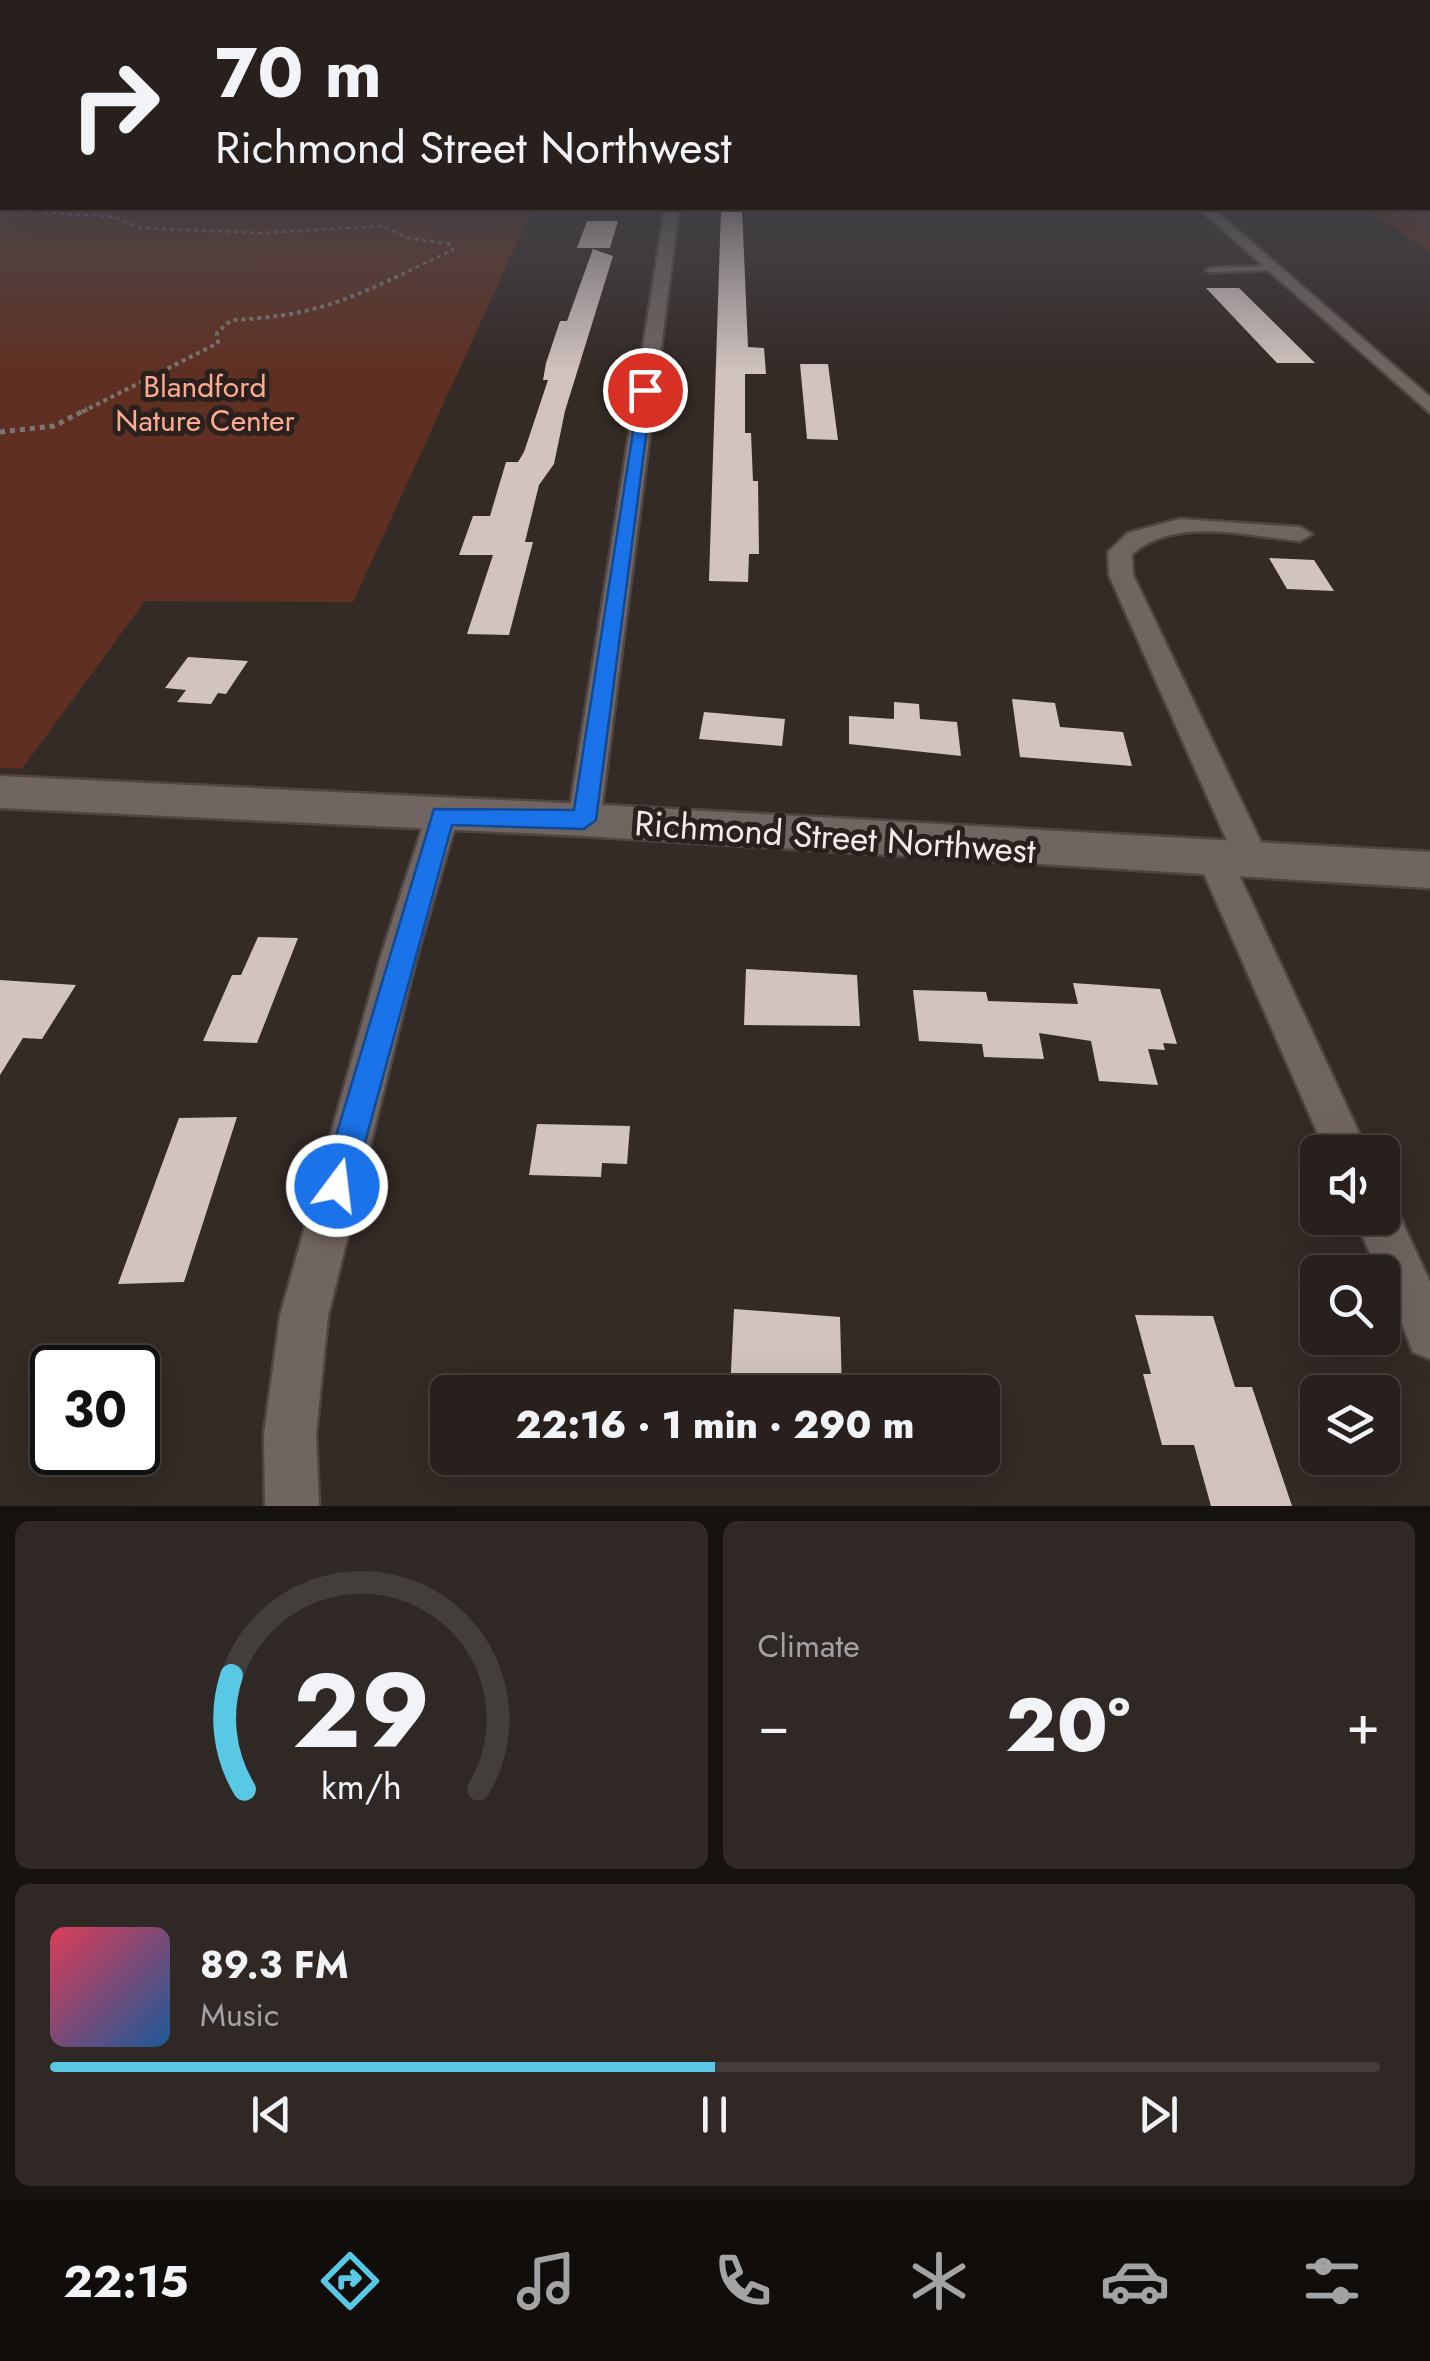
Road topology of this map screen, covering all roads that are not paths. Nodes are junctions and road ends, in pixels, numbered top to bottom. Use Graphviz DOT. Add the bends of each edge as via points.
graph roads {
  1 [pos="668,233"];
  2 [pos="1234,233"];
  3 [pos="1273,268"];
  4 [pos="1210,270"];
  5 [pos="1430,406"];
  6 [pos="1300,534"];
  7 [pos="0,792"];
  8 [pos="442,816"];
  9 [pos="584,820"];
  10 [pos="1234,860"];
  11 [pos="1430,870"];
  12 [pos="1340,1135"];
  13 [pos="1385,1235"];
  14 [pos="1430,1335"];
  15 [pos="292,1506"];
  1 -- 9 [label="street"];
  2 -- 3 [label="street"];
  3 -- 4 [label="lane"];
  3 -- 5 [label="street"];
  6 -- 10 [label="street" via="1160,527 1133,537 1120,552 1121,575"];
  7 -- 8 [label="street, Richmond Street Northwest"];
  8 -- 9 [label="street, Richmond Street Northwest"];
  8 -- 15 [label="street" via="304,1316 290,1434"];
  9 -- 10 [label="street, Richmond Street Northwest"];
  10 -- 11 [label="street, Richmond Street Northwest"];
  10 -- 12 [label="street"];
  13 -- 14 [label="street"];
}
